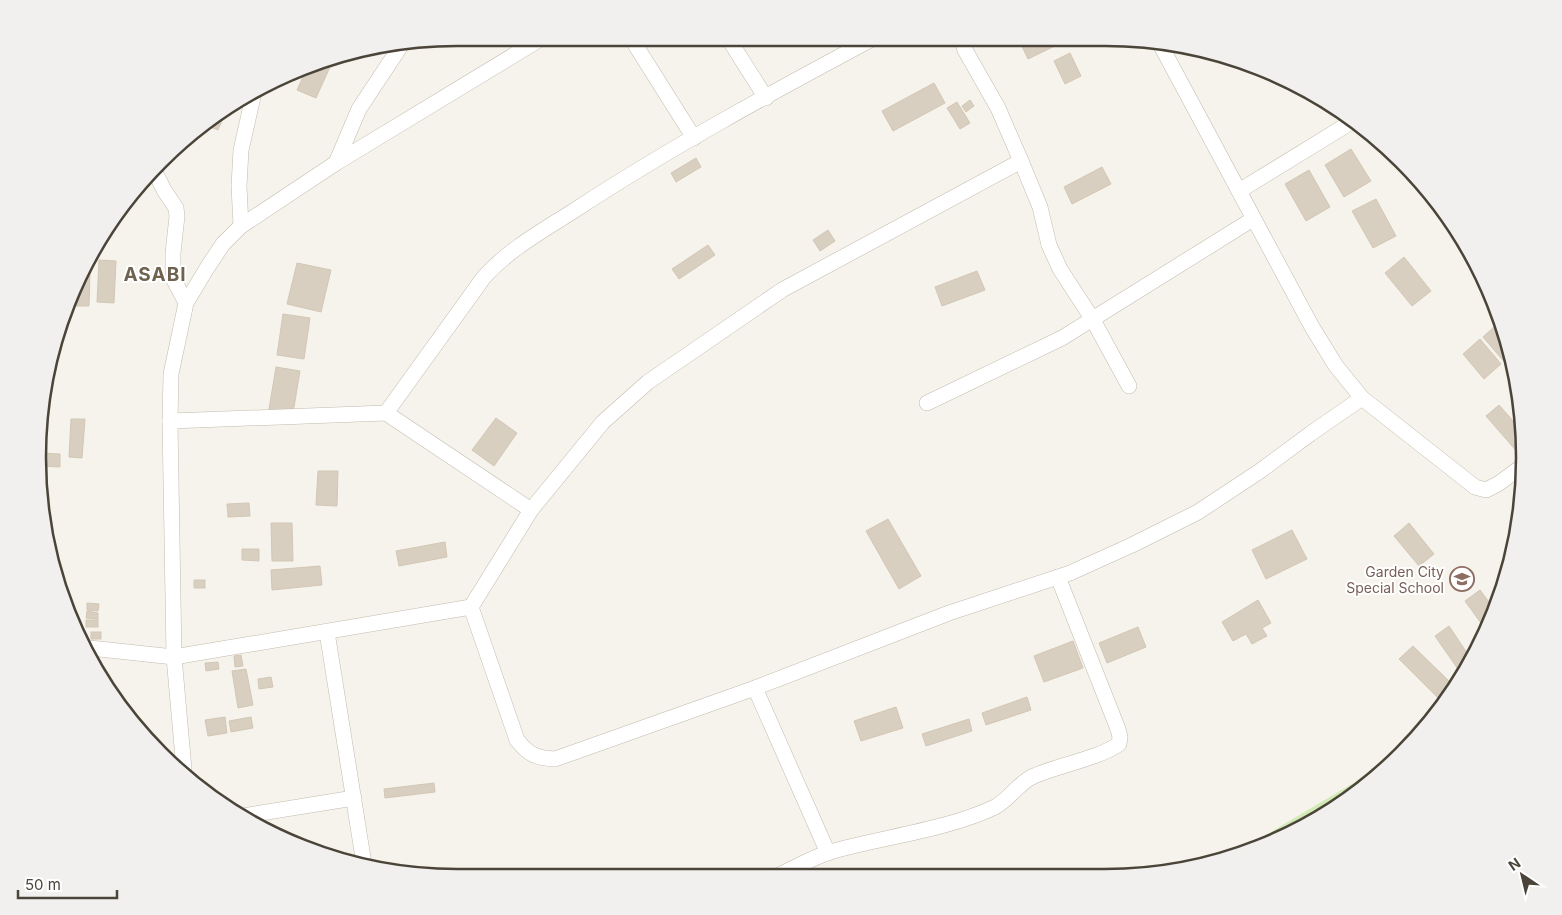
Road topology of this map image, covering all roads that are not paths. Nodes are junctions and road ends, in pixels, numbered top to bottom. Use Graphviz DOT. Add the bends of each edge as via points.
graph roads {
  1 [pos="529,46"];
  2 [pos="636,46"];
  3 [pos="733,46"];
  4 [pos="860,46"];
  5 [pos="964,46"];
  6 [pos="397,51"];
  7 [pos="1164,51"];
  8 [pos="766,98"];
  9 [pos="252,101"];
  10 [pos="1346,125"];
  11 [pos="694,138"];
  12 [pos="1021,161"];
  13 [pos="336,164"];
  14 [pos="157,177"];
  15 [pos="1239,191"];
  16 [pos="1253,219"];
  17 [pos="241,226"];
  18 [pos="186,303"];
  19 [pos="1093,320"];
  20 [pos="1129,386"];
  21 [pos="1362,398"];
  22 [pos="927,403"];
  23 [pos="386,413"];
  24 [pos="170,421"];
  25 [pos="1515,471"];
  26 [pos="530,510"];
  27 [pos="1058,577"];
  28 [pos="471,607"];
  29 [pos="328,632"];
  30 [pos="94,648"];
  31 [pos="174,657"];
  32 [pos="755,688"];
  33 [pos="184,765"];
  34 [pos="354,798"];
  35 [pos="253,814"];
  36 [pos="828,853"];
  37 [pos="363,858"];
  38 [pos="792,869"];
  1 -- 13 [label="street"];
  2 -- 11 [label="street"];
  3 -- 8 [label="street"];
  4 -- 8 [label="street"];
  5 -- 12 [label="street" via="998,108"];
  6 -- 13 [label="street" via="360,109"];
  7 -- 15 [label="street"];
  8 -- 11 [label="street"];
  9 -- 17 [label="street" via="241,150"];
  10 -- 15 [label="street"];
  11 -- 23 [label="street" via="601,193 495,264"];
  12 -- 19 [label="street" via="1040,207 1049,245 1060,269"];
  12 -- 26 [label="street" via="782,290 648,382 602,422"];
  13 -- 17 [label="street"];
  14 -- 18 [label="street" via="176,208 173,278"];
  15 -- 16 [label="street"];
  16 -- 19 [label="street"];
  16 -- 21 [label="street" via="1336,366"];
  17 -- 18 [label="street" via="217,252"];
  18 -- 24 [label="street" via="171,374"];
  19 -- 20 [label="street"];
  19 -- 22 [label="street" via="1019,360"];
  21 -- 25 [label="street" via="1475,487 1486,490"];
  21 -- 27 [label="street" via="1198,512"];
  23 -- 24 [label="street"];
  23 -- 26 [label="street"];
  24 -- 31 [label="street"];
  26 -- 28 [label="street"];
  27 -- 32 [label="street" via="949,613"];
  27 -- 36 [label="street" via="1118,729 1119,744 1030,777 1008,799 987,810"];
  28 -- 29 [label="street"];
  28 -- 32 [label="street" via="517,740 531,754 542,758 555,759"];
  29 -- 31 [label="street"];
  29 -- 34 [label="street"];
  30 -- 31 [label="street"];
  31 -- 33 [label="street"];
  32 -- 36 [label="street"];
  34 -- 35 [label="street"];
  34 -- 37 [label="street"];
  36 -- 38 [label="street"];
}
